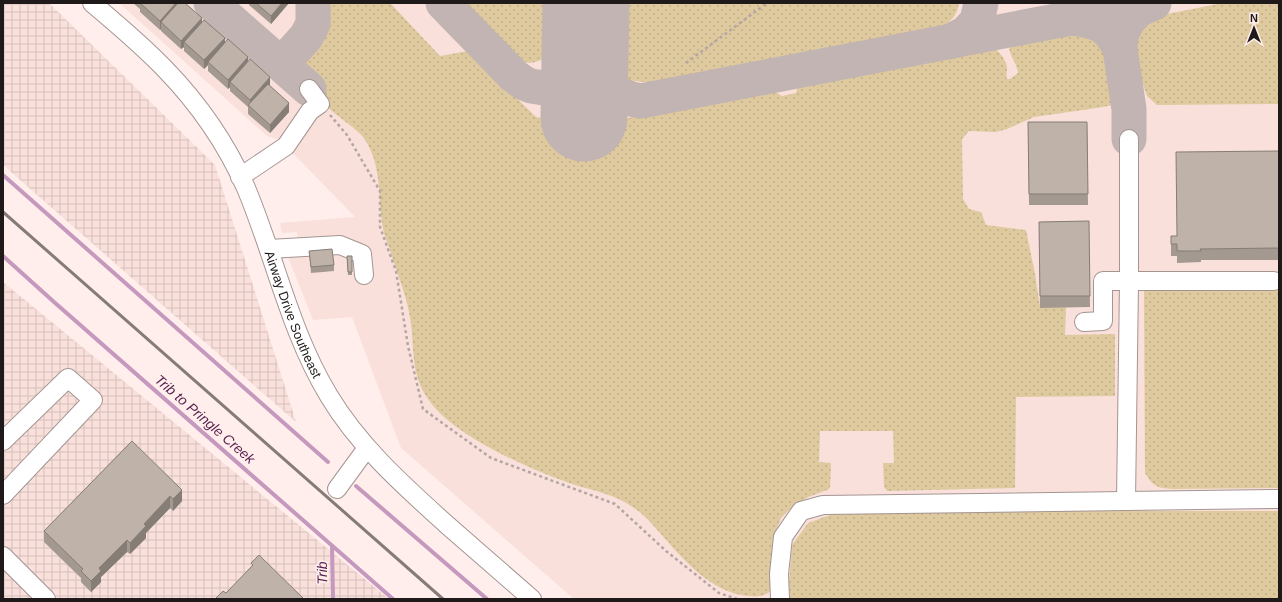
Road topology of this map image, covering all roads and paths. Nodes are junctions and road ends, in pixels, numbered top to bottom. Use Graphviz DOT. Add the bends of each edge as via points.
graph roads {
  1 [pos="92,3"];
  2 [pos="767,3"];
  3 [pos="686,63"];
  4 [pos="309,89"];
  5 [pos="320,104"];
  6 [pos="1129,139"];
  7 [pos="240,177"];
  8 [pos="269,249"];
  9 [pos="364,275"];
  10 [pos="1274,281"];
  11 [pos="1129,282"];
  12 [pos="1084,322"];
  13 [pos="3,441"];
  14 [pos="367,448"];
  15 [pos="337,489"];
  16 [pos="3,494"];
  17 [pos="1279,499"];
  18 [pos="1126,501"];
  19 [pos="5,562"];
  20 [pos="46,599"];
  21 [pos="532,599"];
  22 [pos="737,599"];
  23 [pos="780,599"];
  1 -- 7 [label="street, Airway Drive Southeast" via="166,69 217,135"];
  2 -- 3 [label="path"];
  4 -- 5 [label="street"];
  5 -- 7 [label="street" via="310,111 286,146"];
  5 -- 22 [label="path" via="347,135 380,191 380,228 396,271 408,346 423,409 491,458 615,504 666,551 719,593"];
  6 -- 11 [label="street"];
  7 -- 8 [label="street, Airway Drive Southeast"];
  8 -- 9 [label="street" via="340,245 362,254"];
  8 -- 14 [label="street, Airway Drive Southeast" via="291,315 314,370 329,396"];
  10 -- 11 [label="street"];
  11 -- 12 [label="street" via="1103,281 1104,321"];
  11 -- 18 [label="street"];
  13 -- 16 [label="street" via="68,378 93,400"];
  14 -- 15 [label="street"];
  14 -- 21 [label="street, Airway Drive Southeast" via="409,490"];
  17 -- 18 [label="street"];
  18 -- 23 [label="street" via="823,504 801,511 783,537 779,574"];
  19 -- 20 [label="street"];
}
